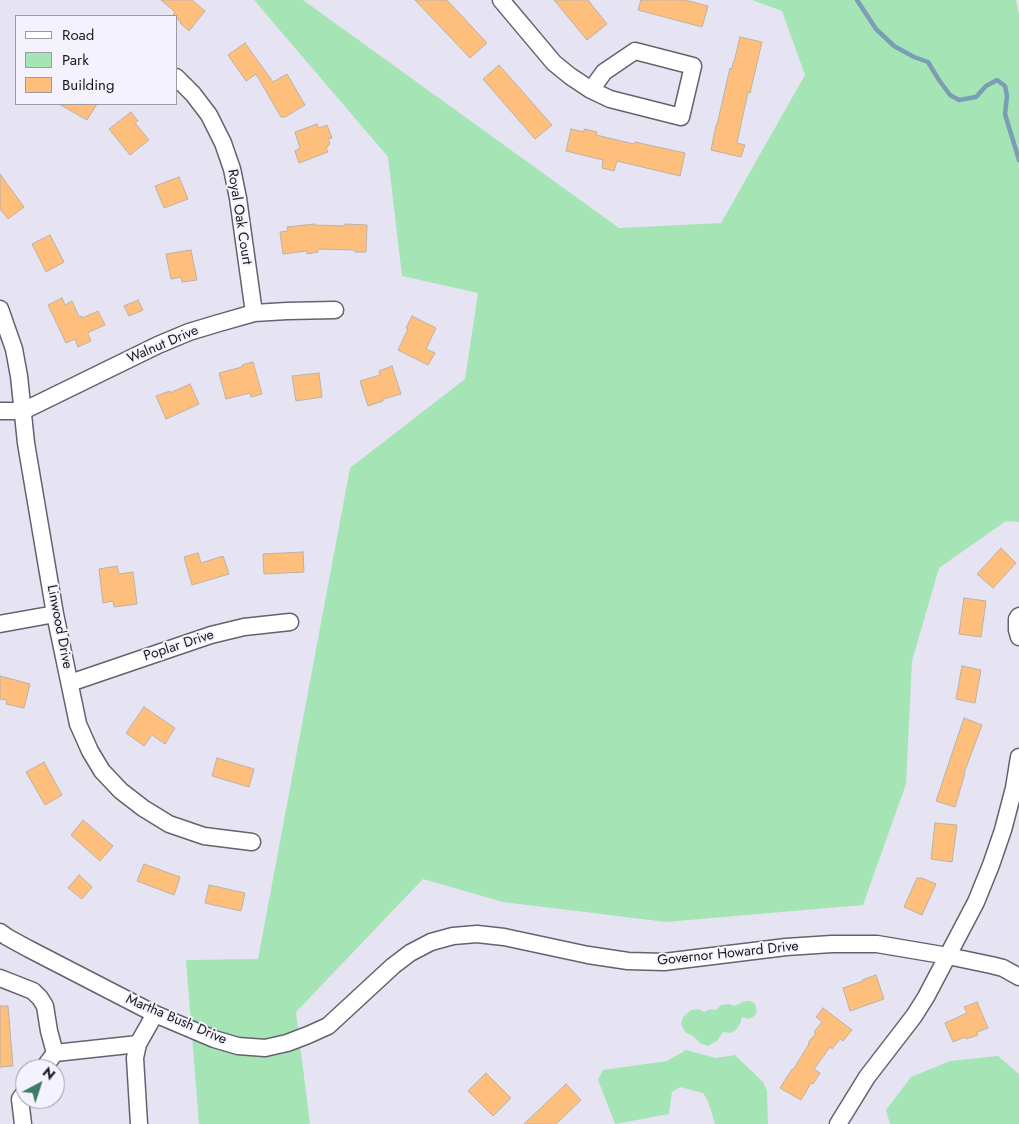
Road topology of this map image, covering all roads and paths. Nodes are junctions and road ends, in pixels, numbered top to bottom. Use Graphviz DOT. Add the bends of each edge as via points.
graph roads {
  1 [pos="501,0"];
  2 [pos="178,79"];
  3 [pos="591,90"];
  4 [pos="0,309"];
  5 [pos="335,310"];
  6 [pos="254,313"];
  7 [pos="23,410"];
  8 [pos="0,411"];
  9 [pos="55,614"];
  10 [pos="1019,616"];
  11 [pos="290,622"];
  12 [pos="0,624"];
  13 [pos="1019,637"];
  14 [pos="70,683"];
  15 [pos="1019,757"];
  16 [pos="252,842"];
  17 [pos="0,932"];
  18 [pos="453,936"];
  19 [pos="948,956"];
  20 [pos="1019,962"];
  21 [pos="1003,968"];
  22 [pos="1019,976"];
  23 [pos="0,978"];
  24 [pos="155,1014"];
  25 [pos="138,1044"];
  26 [pos="55,1053"];
  27 [pos="50,1059"];
  28 [pos="21,1109"];
  29 [pos="23,1124"];
  30 [pos="139,1124"];
  31 [pos="838,1124"];
  1 -- 3 [label="street" via="554,63"];
  2 -- 6 [label="street, Royal Oak Court" via="209,114 232,169"];
  3 -- 3 [label="street" via="604,72 635,52 693,66 681,116 610,99"];
  4 -- 7 [label="street, Linwood Drive" via="14,349"];
  5 -- 6 [label="street, Walnut Drive"];
  6 -- 7 [label="street, Walnut Drive" via="158,345"];
  7 -- 8 [label="street, Walnut Drive"];
  7 -- 9 [label="street, Linwood Drive"];
  9 -- 12 [label="street"];
  9 -- 14 [label="street, Linwood Drive"];
  10 -- 13 [label="street"];
  11 -- 14 [label="street, Poplar Drive" via="244,627 211,635"];
  14 -- 16 [label="street, Linwood Drive" via="78,724 90,751 102,771 121,791 169,824 204,836"];
  15 -- 19 [label="street" via="1014,788 991,865"];
  17 -- 24 [label="street, Martha Bush Drive"];
  18 -- 19 [label="street, Governor Howard Drive" via="504,937 628,961 664,962 832,944 877,944"];
  18 -- 24 [label="street, Martha Bush Drive" via="431,942 410,953 328,1026 287,1043 265,1048 238,1046 214,1040"];
  19 -- 21 [label="street, Governor Howard Drive"];
  19 -- 31 [label="street" via="914,1016 867,1076"];
  20 -- 21 [label="street"];
  21 -- 22 [label="street, Governor Howard Drive"];
  23 -- 26 [label="street" via="33,991 40,998 45,1006"];
  24 -- 25 [label="street"];
  25 -- 26 [label="street"];
  25 -- 30 [label="street" via="135,1058"];
  26 -- 27 [label="street"];
  28 -- 29 [label="street"];
}
